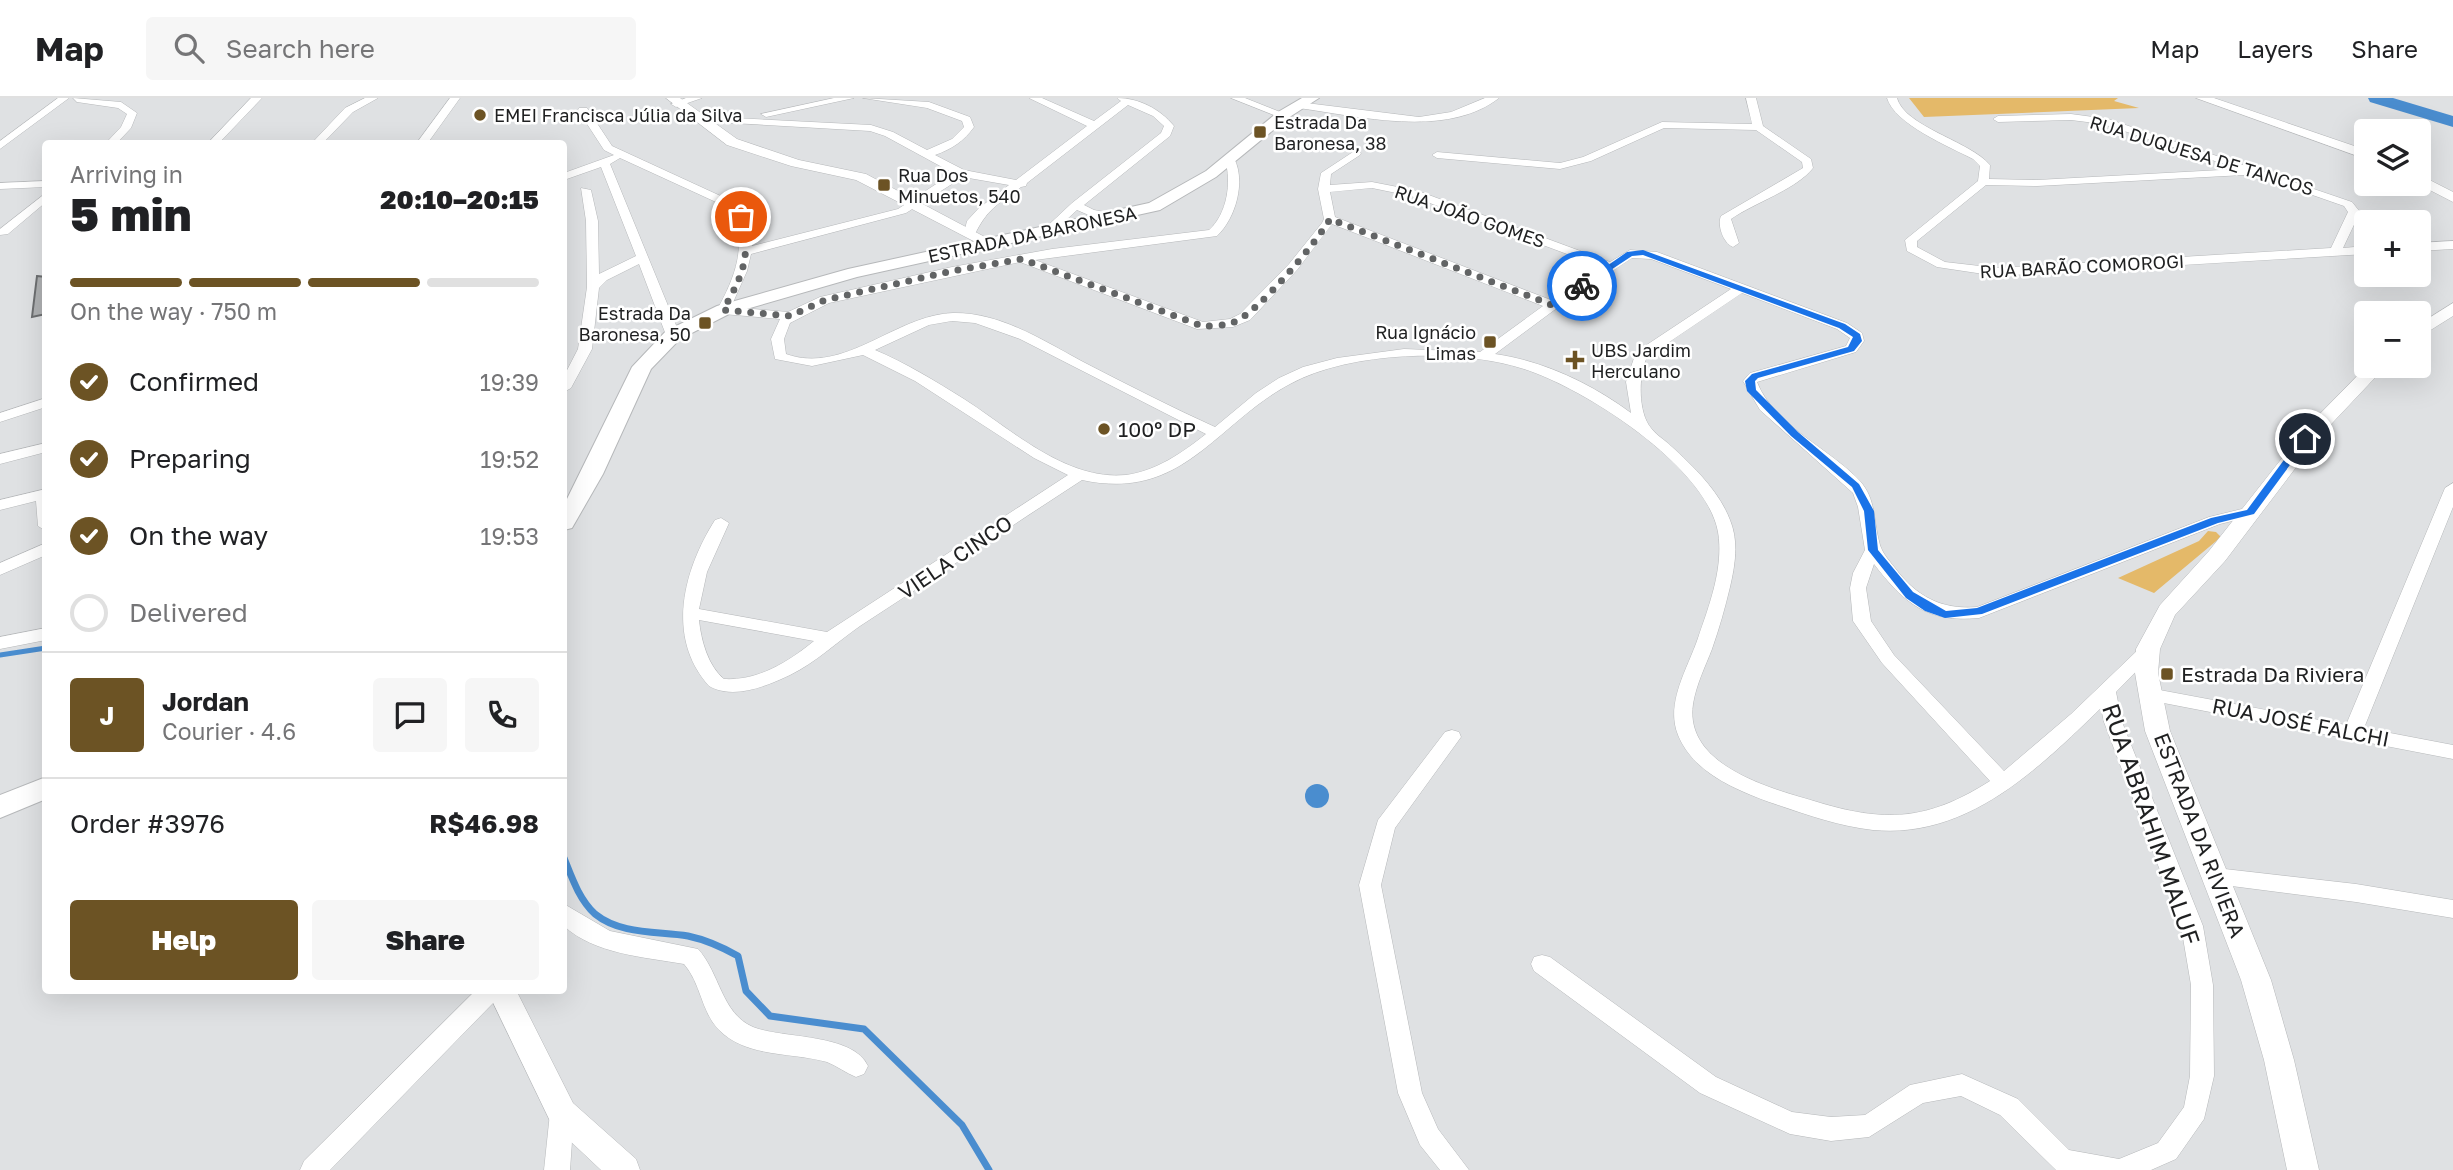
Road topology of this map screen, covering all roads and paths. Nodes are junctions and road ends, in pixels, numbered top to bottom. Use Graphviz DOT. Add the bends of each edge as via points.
graph roads {
  1 [pos="78,98"];
  2 [pos="257,98"];
  3 [pos="373,98"];
  4 [pos="455,98"];
  5 [pos="698,98"];
  6 [pos="849,98"];
  7 [pos="868,98"];
  8 [pos="1034,98"];
  9 [pos="1236,98"];
  10 [pos="1312,98"];
  11 [pos="1494,98"];
  12 [pos="1751,98"];
  13 [pos="1892,98"];
  14 [pos="2202,98"];
  15 [pos="1125,99"];
  16 [pos="62,100"];
  17 [pos="674,101"];
  18 [pos="1298,105"];
  19 [pos="583,110"];
  20 [pos="1283,114"];
  21 [pos="698,118"];
  22 [pos="746,119"];
  23 [pos="1998,120"];
  24 [pos="1095,126"];
  25 [pos="1758,127"];
  26 [pos="114,140"];
  27 [pos="216,140"];
  28 [pos="321,140"];
  29 [pos="424,140"];
  30 [pos="0,146"];
  31 [pos="2354,151"];
  32 [pos="1356,153"];
  33 [pos="927,154"];
  34 [pos="1437,155"];
  35 [pos="622,156"];
  36 [pos="1230,160"];
  37 [pos="604,162"];
  38 [pos="2255,171"];
  39 [pos="961,173"];
  40 [pos="567,176"];
  41 [pos="1983,182"];
  42 [pos="42,184"];
  43 [pos="1022,184"];
  44 [pos="2431,185"];
  45 [pos="0,186"];
  46 [pos="1324,189"];
  47 [pos="585,190"];
  48 [pos="2453,198"];
  49 [pos="42,199"];
  50 [pos="911,205"];
  51 [pos="1076,205"];
  52 [pos="1116,216"];
  53 [pos="1330,219"];
  54 [pos="4,232"];
  55 [pos="1047,232"];
  56 [pos="970,233"];
  57 [pos="1733,243"];
  58 [pos="990,244"];
  59 [pos="2453,245"];
  60 [pos="2431,246"];
  61 [pos="748,251"];
  62 [pos="2354,251"];
  63 [pos="2335,252"];
  64 [pos="644,257"];
  65 [pos="1022,259"];
  66 [pos="1612,267"];
  67 [pos="593,287"];
  68 [pos="1741,288"];
  69 [pos="1552,305"];
  70 [pos="2453,308"];
  71 [pos="723,310"];
  72 [pos="790,316"];
  73 [pos="2431,324"];
  74 [pos="673,335"];
  75 [pos="864,350"];
  76 [pos="1485,355"];
  77 [pos="2362,378"];
  78 [pos="567,382"];
  79 [pos="42,403"];
  80 [pos="0,418"];
  81 [pos="1642,426"];
  82 [pos="1217,434"];
  83 [pos="42,448"];
  84 [pos="0,459"];
  85 [pos="1079,475"];
  86 [pos="2452,494"];
  87 [pos="42,495"];
  88 [pos="0,505"];
  89 [pos="2250,512"];
  90 [pos="567,518"];
  91 [pos="721,523"];
  92 [pos="1873,550"];
  93 [pos="40,551"];
  94 [pos="0,562"];
  95 [pos="0,570"];
  96 [pos="691,612"];
  97 [pos="42,635"];
  98 [pos="829,638"];
  99 [pos="0,643"];
  100 [pos="2148,650"];
  101 [pos="2107,691"];
  102 [pos="2149,694"];
  103 [pos="2353,732"];
  104 [pos="1452,737"];
  105 [pos="2453,752"];
  106 [pos="2004,783"];
  107 [pos="42,789"];
  108 [pos="0,807"];
  109 [pos="2216,876"];
  110 [pos="2453,909"];
  111 [pos="567,917"];
  112 [pos="1542,964"];
  113 [pos="487,994"];
  114 [pos="503,994"];
  115 [pos="856,1066"];
  116 [pos="562,1112"];
  117 [pos="313,1170"];
  118 [pos="557,1170"];
  119 [pos="624,1170"];
  120 [pos="1456,1170"];
  121 [pos="2116,1170"];
  122 [pos="2122,1170"];
  123 [pos="2303,1170"];
  1 -- 16 [label="street"];
  1 -- 26 [label="street" via="121,106 132,113"];
  2 -- 27 [label="street"];
  3 -- 28 [label="street" via="349,110"];
  4 -- 29 [label="street"];
  5 -- 17 [label="street"];
  6 -- 22 [label="street"];
  7 -- 33 [label="street" via="929,104 966,119 967,132"];
  8 -- 24 [label="street"];
  9 -- 20 [label="street"];
  10 -- 18 [label="main road, ESTRADA DA BARONESA"];
  11 -- 18 [label="street" via="1453,114 1419,120"];
  12 -- 25 [label="street"];
  13 -- 41 [label="street" via="1912,121 1977,157 1985,165"];
  14 -- 31 [label="street"];
  15 -- 24 [label="street"];
  15 -- 51 [label="street" via="1166,120 1166,134"];
  16 -- 30 [label="street"];
  17 -- 21 [label="street"];
  18 -- 20 [label="main road, ESTRADA DA BARONESA"];
  19 -- 35 [label="street" via="600,139"];
  20 -- 36 [label="main road, ESTRADA DA BARONESA"];
  21 -- 22 [label="street"];
  21 -- 50 [label="street" via="732,142 796,163 861,177"];
  22 -- 33 [label="street" via="871,128"];
  23 -- 38 [label="street, RUA DUQUESA DE TANCOS" via="2071,117 2104,121"];
  24 -- 43 [label="street"];
  25 -- 34 [label="street" via="1662,125 1587,159 1560,166"];
  25 -- 57 [label="street" via="1807,161 1808,168 1725,218"];
  32 -- 46 [label="street" via="1326,173"];
  33 -- 39 [label="street"];
  35 -- 37 [label="street"];
  35 -- 61 [label="street" via="734,206"];
  36 -- 52 [label="main road, ESTRADA DA BARONESA" via="1167,202"];
  36 -- 65 [label="street, ESTRADA DA BARONESA" via="1234,170 1227,215 1213,233"];
  37 -- 40 [label="street"];
  37 -- 64 [label="street"];
  38 -- 41 [label="street"];
  38 -- 63 [label="street, RUA DUQUESA DE TANCOS" via="2348,204 2353,219 2344,228"];
  39 -- 43 [label="street"];
  39 -- 50 [label="street"];
  41 -- 63 [label="street, RUA BARÃO COMOROGI" via="1912,240 1911,248 1939,265 1997,272"];
  42 -- 45 [label="street"];
  43 -- 56 [label="street" via="982,211"];
  44 -- 48 [label="street"];
  46 -- 53 [label="street"];
  46 -- 66 [label="street, RUA JOÃO GOMES" via="1372,185 1414,193"];
  47 -- 67 [label="street" via="592,221"];
  49 -- 54 [label="street"];
  50 -- 56 [label="street"];
  50 -- 61 [label="street" via="867,222"];
  51 -- 52 [label="street" via="1091,213"];
  51 -- 55 [label="street"];
  52 -- 55 [label="main road, ESTRADA DA BARONESA"];
  53 -- 65 [label="street" via="1252,310 1233,323 1218,326 1202,326"];
  53 -- 69 [label="street"];
  55 -- 58 [label="main road, ESTRADA DA BARONESA"];
  56 -- 58 [label="street"];
  58 -- 71 [label="main road, ESTRADA DA BARONESA" via="854,273"];
  59 -- 60 [label="street"];
  61 -- 71 [label="street"];
  62 -- 63 [label="street, RUA BARÃO COMOROGI"];
  64 -- 67 [label="street" via="603,277"];
  64 -- 74 [label="street"];
  65 -- 72 [label="street, ESTRADA DA BARONESA" via="813,303"];
  66 -- 68 [label="street" via="1630,254 1653,255"];
  66 -- 69 [label="street"];
  67 -- 78 [label="street" via="585,349"];
  68 -- 81 [label="street" via="1641,355 1632,370 1632,387"];
  68 -- 92 [label="street" via="1842,326 1857,336 1851,349 1769,370 1750,381 1752,391 1766,407 1856,486 1869,511"];
  69 -- 76 [label="street"];
  70 -- 73 [label="street"];
  71 -- 72 [label="street"];
  71 -- 74 [label="main road, ESTRADA DA BARONESA"];
  72 -- 75 [label="street" via="781,325 776,342 780,356 810,364"];
  74 -- 90 [label="main road, ESTRADA DA BARONESA" via="642,367 593,474"];
  75 -- 82 [label="street" via="926,320 959,317 998,323"];
  75 -- 85 [label="street" via="916,376"];
  76 -- 81 [label="street" via="1557,376"];
  76 -- 82 [label="street" via="1414,354 1321,366 1287,379"];
  77 -- 89 [label="street, ESTRADA DA RIVIERA" via="2320,420"];
  79 -- 80 [label="street"];
  81 -- 106 [label="street" via="1710,497 1723,521 1728,550 1725,575 1686,695 1684,727 1695,747 1718,769 1748,786 1865,821 1940,817"];
  82 -- 85 [label="street" via="1161,472 1131,480"];
  83 -- 84 [label="street"];
  85 -- 98 [label="street, VIELA CINCO"];
  86 -- 103 [label="street"];
  87 -- 88 [label="street"];
  89 -- 92 [label="street" via="2215,520 1963,615 1929,608 1910,595"];
  89 -- 100 [label="street, ESTRADA DA RIVIERA" via="2169,608"];
  91 -- 96 [label="street" via="694,584"];
  92 -- 106 [label="street" via="1858,588 1868,632"];
  93 -- 94 [label="street"];
  93 -- 95 [label="street"];
  96 -- 98 [label="street"];
  96 -- 98 [label="street, VIELA CINCO" via="690,632 698,653 711,678 725,686 786,669 816,652"];
  97 -- 99 [label="street"];
  100 -- 101 [label="street"];
  100 -- 102 [label="street, ESTRADA DA RIVIERA"];
  101 -- 106 [label="street"];
  101 -- 122 [label="street, RUA ABRAHIM MALUF" via="2113,722 2192,926 2202,985 2202,1076 2195,1111 2167,1151"];
  102 -- 103 [label="street, RUA JOSÉ FALCHI"];
  102 -- 109 [label="street, ESTRADA DA RIVIERA" via="2168,763"];
  103 -- 105 [label="street, RUA JOSÉ FALCHI"];
  104 -- 120 [label="street" via="1385,827 1370,885 1410,1093 1429,1137"];
  107 -- 108 [label="main road"];
  109 -- 110 [label="street"];
  109 -- 123 [label="street, ESTRADA DA RIVIERA" via="2261,995"];
  111 -- 115 [label="street" via="601,936 690,956 701,966 718,1014 742,1033 820,1048"];
  112 -- 121 [label="street" via="1708,1085 1790,1123 1831,1129 1869,1126 1918,1093 1962,1085 2009,1107 2063,1161"];
  113 -- 117 [label="street"];
  114 -- 116 [label="street"];
  116 -- 118 [label="street"];
  116 -- 119 [label="street"];
}
